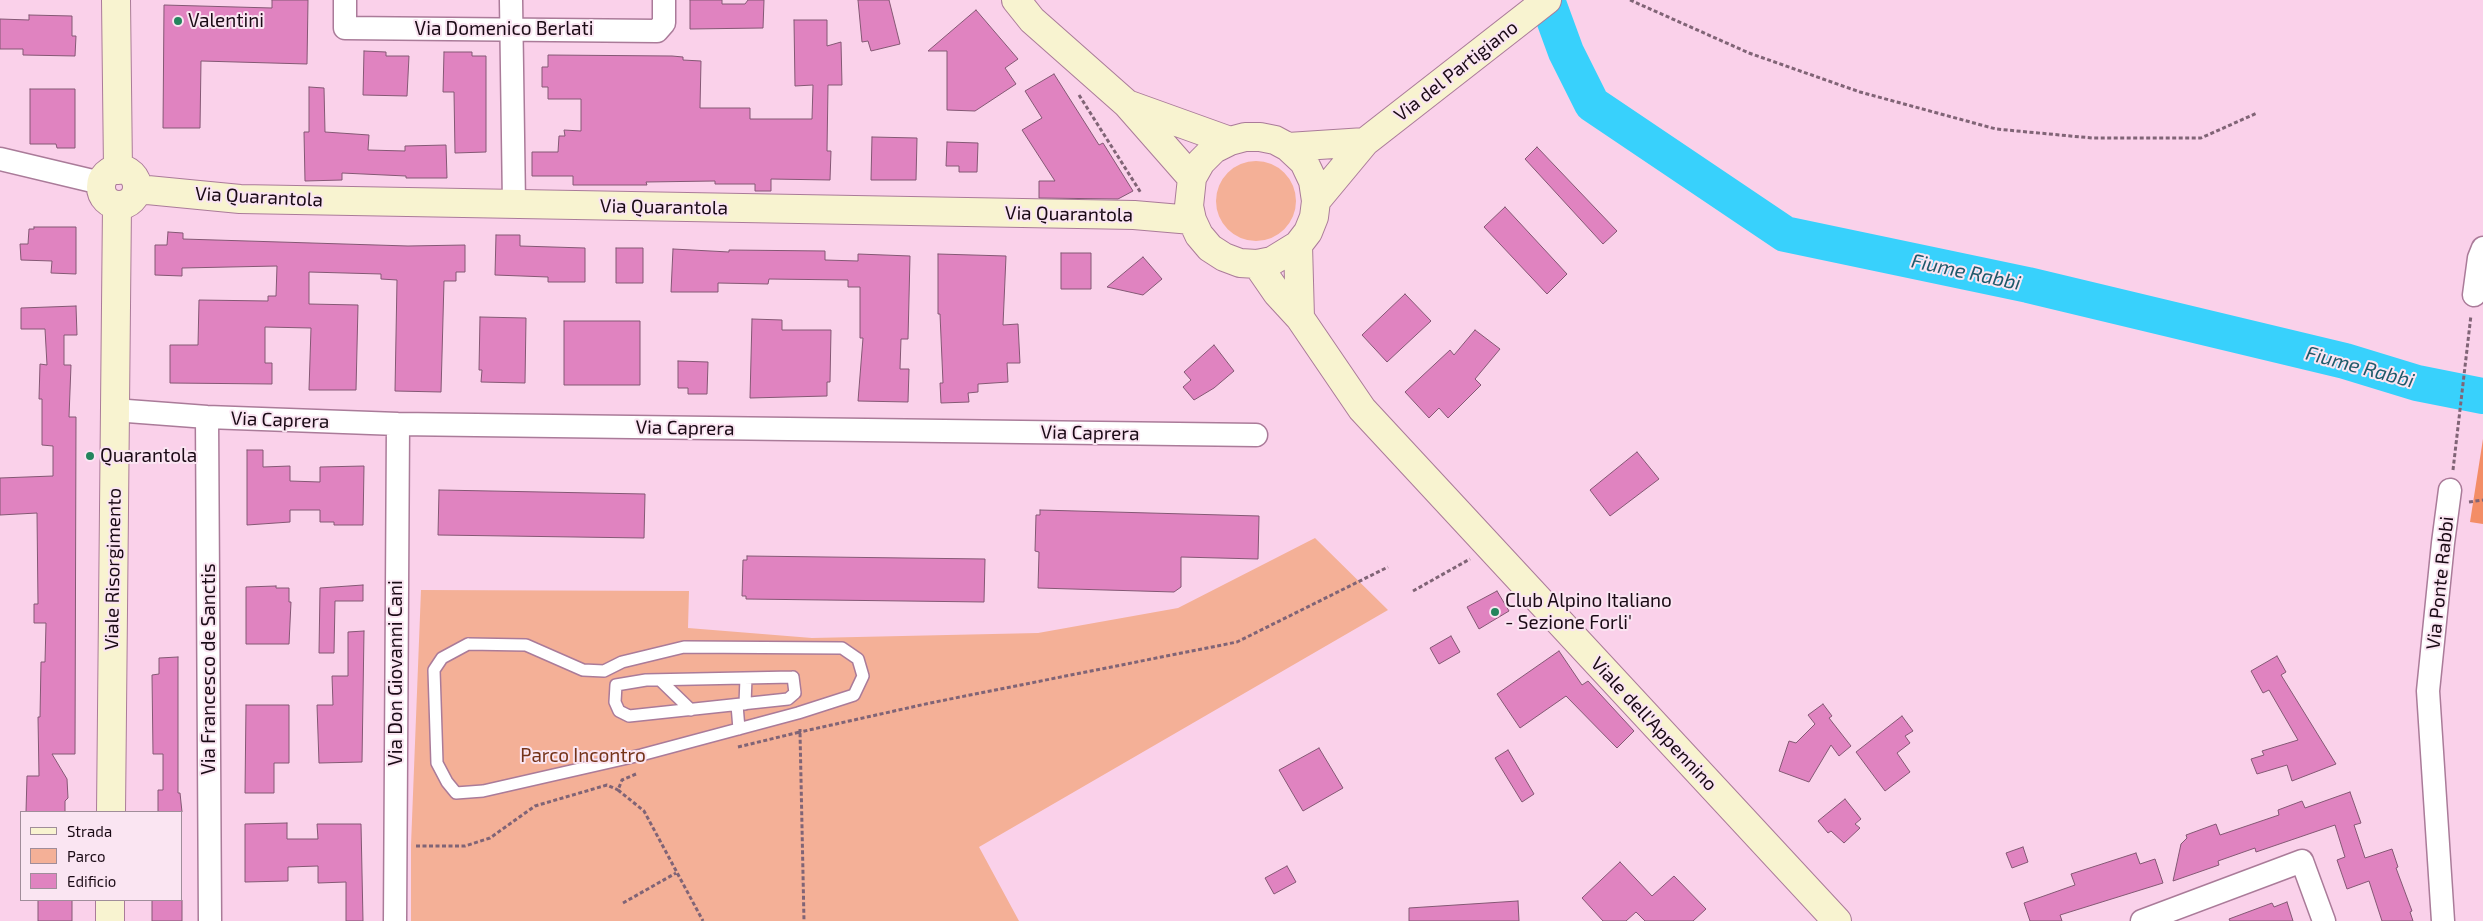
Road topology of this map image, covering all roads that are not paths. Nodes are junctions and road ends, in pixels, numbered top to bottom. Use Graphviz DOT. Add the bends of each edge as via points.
graph roads {
  1 [pos="116,0"];
  2 [pos="345,0"];
  3 [pos="511,0"];
  4 [pos="664,0"];
  5 [pos="1016,0"];
  6 [pos="1547,0"];
  7 [pos="511,28"];
  8 [pos="1128,104"];
  9 [pos="1230,141"];
  10 [pos="1365,142"];
  11 [pos="1288,147"];
  12 [pos="0,159"];
  13 [pos="110,176"];
  14 [pos="1192,178"];
  15 [pos="127,197"];
  16 [pos="1316,201"];
  17 [pos="514,204"];
  18 [pos="1192,220"];
  19 [pos="1298,245"];
  20 [pos="2483,248"];
  21 [pos="1257,264"];
  22 [pos="2474,295"];
  23 [pos="1300,318"];
  24 [pos="114,410"];
  25 [pos="207,417"];
  26 [pos="398,424"];
  27 [pos="1256,435"];
  28 [pos="2450,490"];
  29 [pos="746,678"];
  30 [pos="660,680"];
  31 [pos="741,705"];
  32 [pos="692,710"];
  33 [pos="739,729"];
  34 [pos="110,811"];
  35 [pos="110,901"];
  36 [pos="110,921"];
  37 [pos="210,921"];
  38 [pos="395,921"];
  39 [pos="1837,921"];
  40 [pos="2142,921"];
  41 [pos="2324,921"];
  42 [pos="2443,921"];
  1 -- 13 [label="main road"];
  2 -- 7 [label="street, Via Domenico Berlati" via="345,28"];
  3 -- 7 [label="street"];
  4 -- 7 [label="street, Via Domenico Berlati" via="664,24 657,31"];
  5 -- 8 [label="main road" via="1032,20"];
  6 -- 10 [label="main road, Via del Partigiano"];
  7 -- 17 [label="street"];
  8 -- 9 [label="main road"];
  8 -- 14 [label="main road"];
  9 -- 11 [label="main road" via="1260,137"];
  9 -- 14 [label="main road" via="1201,162"];
  10 -- 11 [label="main road"];
  10 -- 16 [label="main road, Via del Partigiano"];
  11 -- 16 [label="main road" via="1304,162 1313,180"];
  12 -- 13 [label="street"];
  13 -- 15 [label="main road" via="129,173 134,178"];
  14 -- 18 [label="main road" via="1189,199"];
  15 -- 17 [label="main road, Via Quarantola"];
  15 -- 24 [label="main road, Viale Risorgimento"];
  16 -- 19 [label="main road" via="1308,232"];
  17 -- 18 [label="main road, Via Quarantola" via="1134,215"];
  18 -- 21 [label="main road" via="1210,248 1240,263"];
  19 -- 21 [label="main road" via="1272,261"];
  19 -- 23 [label="main road"];
  20 -- 22 [label="street"];
  21 -- 23 [label="main road, Viale dell'Appennino"];
  23 -- 39 [label="main road, Viale dell'Appennino" via="1362,409"];
  24 -- 25 [label="street, Via Caprera"];
  24 -- 34 [label="main road, Viale Risorgimento"];
  25 -- 26 [label="street, Via Caprera"];
  25 -- 37 [label="street, Via Francesco de Sanctis"];
  26 -- 27 [label="street, Via Caprera"];
  26 -- 38 [label="street, Via Don Giovanni Cani"];
  28 -- 42 [label="street, Via Ponte Rabbi" via="2428,691"];
  29 -- 30 [label="lane"];
  29 -- 31 [label="lane"];
  29 -- 31 [label="lane" via="793,678 796,693 788,699"];
  30 -- 32 [label="lane"];
  30 -- 32 [label="lane" via="616,685 615,702 619,711 628,716"];
  31 -- 32 [label="lane"];
  31 -- 33 [label="lane"];
  33 -- 33 [label="lane" via="483,791 456,792 437,763 434,670 442,658 468,644 526,644 583,670 604,671 622,662 684,647 842,648 858,659 863,676 854,695"];
  35 -- 36 [label="main road"];
  40 -- 41 [label="street" via="2302,861"];
}
